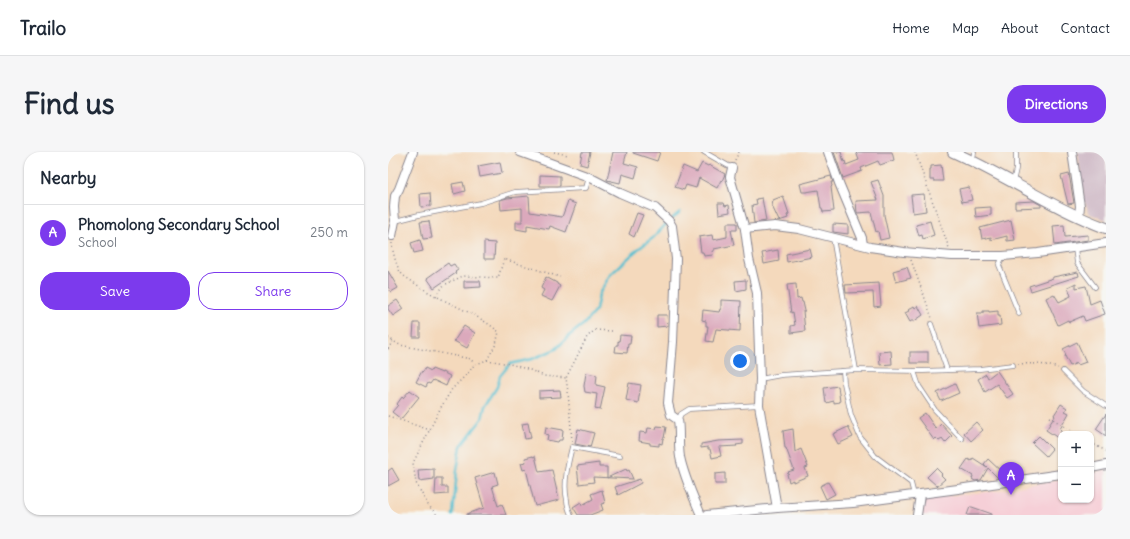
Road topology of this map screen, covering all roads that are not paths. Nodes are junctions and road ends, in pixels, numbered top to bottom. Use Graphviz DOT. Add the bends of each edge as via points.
graph roads {
  1 [pos="413,152"];
  2 [pos="520,152"];
  3 [pos="704,152"];
  4 [pos="828,152"];
  5 [pos="953,152"];
  6 [pos="1016,152"];
  7 [pos="1072,152"];
  8 [pos="974,156"];
  9 [pos="732,168"];
  10 [pos="589,177"];
  11 [pos="1013,183"];
  12 [pos="1079,216"];
  13 [pos="395,221"];
  14 [pos="1106,228"];
  15 [pos="745,229"];
  16 [pos="390,237"];
  17 [pos="833,238"];
  18 [pos="1106,243"];
  19 [pos="863,245"];
  20 [pos="1075,247"];
  21 [pos="1003,256"];
  22 [pos="1095,287"];
  23 [pos="1019,314"];
  24 [pos="932,326"];
  25 [pos="1014,365"];
  26 [pos="856,370"];
  27 [pos="947,370"];
  28 [pos="914,371"];
  29 [pos="1063,371"];
  30 [pos="843,372"];
  31 [pos="760,379"];
  32 [pos="759,405"];
  33 [pos="1106,406"];
  34 [pos="678,420"];
  35 [pos="962,439"];
  36 [pos="620,456"];
  37 [pos="1106,465"];
  38 [pos="1094,467"];
  39 [pos="1058,474"];
  40 [pos="917,495"];
  41 [pos="777,508"];
  42 [pos="571,515"];
  43 [pos="701,515"];
  44 [pos="707,515"];
  45 [pos="917,515"];
  1 -- 13 [label="street" via="395,196"];
  2 -- 10 [label="street"];
  3 -- 9 [label="lane"];
  4 -- 19 [label="street"];
  5 -- 8 [label="street"];
  6 -- 11 [label="lane"];
  7 -- 12 [label="street" via="1080,206"];
  8 -- 11 [label="street"];
  9 -- 15 [label="street" via="730,177"];
  10 -- 13 [label="lane" via="586,188 515,192 481,203"];
  10 -- 34 [label="street" via="655,208 672,226 676,259 668,403 671,415"];
  11 -- 12 [label="street"];
  12 -- 14 [label="street"];
  13 -- 16 [label="street"];
  15 -- 17 [label="street" via="775,226"];
  15 -- 31 [label="street" via="757,293"];
  17 -- 19 [label="street"];
  17 -- 26 [label="lane"];
  18 -- 20 [label="street"];
  19 -- 21 [label="street" via="952,256"];
  20 -- 21 [label="street"];
  20 -- 22 [label="lane" via="1077,263"];
  21 -- 23 [label="lane" via="999,265"];
  24 -- 27 [label="lane"];
  25 -- 27 [label="lane"];
  26 -- 28 [label="lane"];
  26 -- 30 [label="lane"];
  27 -- 28 [label="lane"];
  28 -- 35 [label="lane" via="919,386 935,410"];
  29 -- 33 [label="lane" via="1083,391"];
  30 -- 31 [label="lane" via="781,375"];
  30 -- 40 [label="lane" via="851,415 860,437 875,456 911,483"];
  31 -- 32 [label="street"];
  32 -- 34 [label="lane" via="689,409 681,414"];
  32 -- 41 [label="street"];
  34 -- 43 [label="street" via="680,455 688,485"];
  36 -- 42 [label="lane" via="572,447 566,486 566,499"];
  37 -- 38 [label="street"];
  39 -- 40 [label="street"];
  40 -- 41 [label="street" via="853,503"];
  40 -- 45 [label="street"];
  41 -- 44 [label="street"];
}
